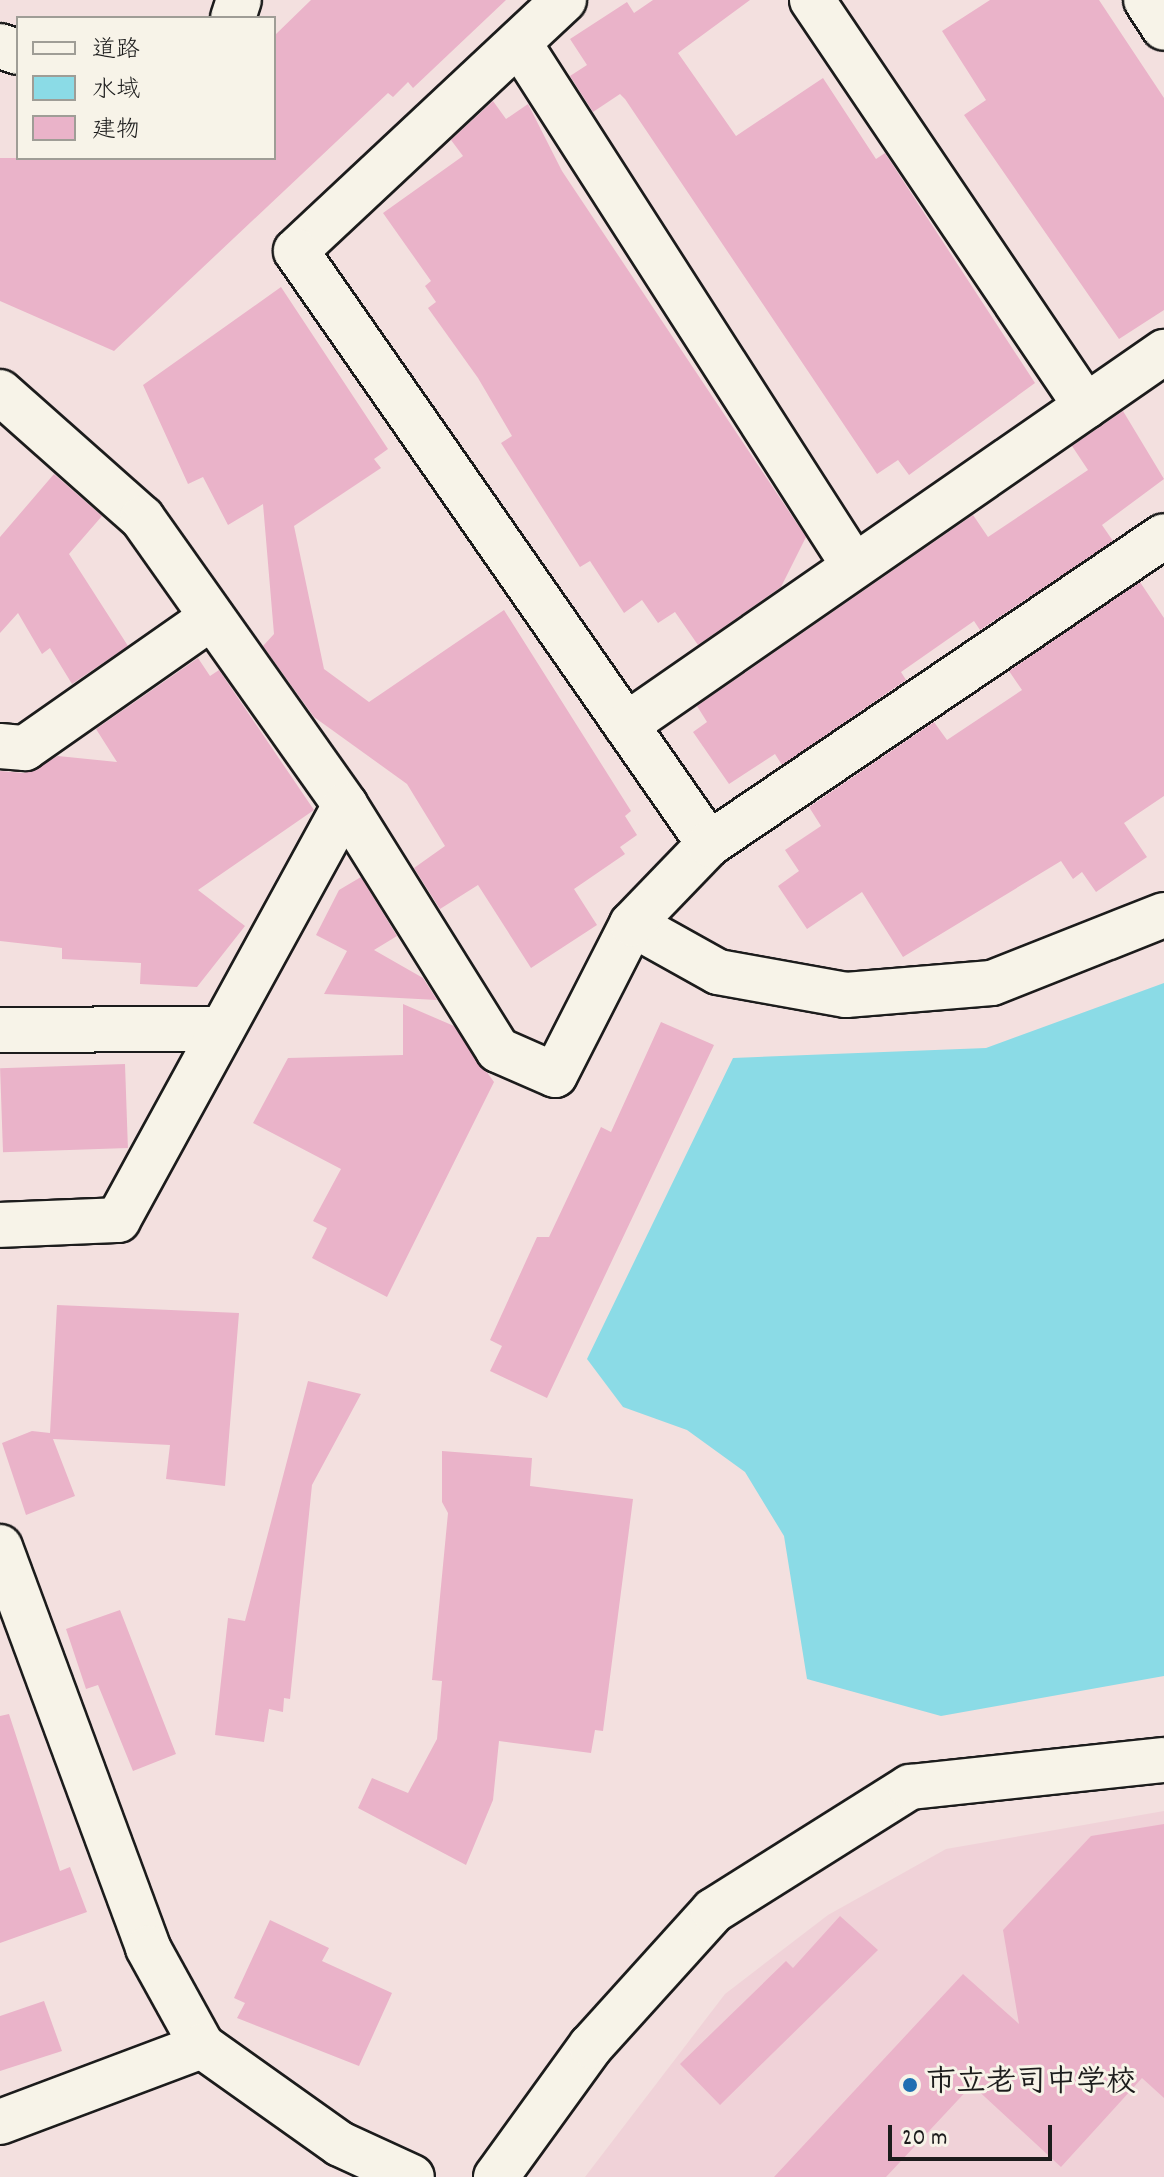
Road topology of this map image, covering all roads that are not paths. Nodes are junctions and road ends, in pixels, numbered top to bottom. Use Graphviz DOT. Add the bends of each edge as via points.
graph roads {
  1 [pos="564,0"];
  2 [pos="812,0"];
  3 [pos="1146,0"];
  4 [pos="1164,28"];
  5 [pos="519,43"];
  6 [pos="1164,352"];
  7 [pos="4,404"];
  8 [pos="1086,406"];
  9 [pos="1164,536"];
  10 [pos="854,566"];
  11 [pos="212,617"];
  12 [pos="626,725"];
  13 [pos="0,746"];
  14 [pos="345,805"];
  15 [pos="709,844"];
  16 [pos="1164,915"];
  17 [pos="632,924"];
  18 [pos="222,1029"];
  19 [pos="0,1030"];
  20 [pos="0,1225"];
  21 [pos="0,1547"];
  22 [pos="1164,1760"];
  23 [pos="202,2046"];
  24 [pos="0,2122"];
  25 [pos="412,2177"];
  26 [pos="496,2177"];
  1 -- 5 [label="street"];
  2 -- 8 [label="street"];
  3 -- 4 [label="street"];
  5 -- 10 [label="street"];
  5 -- 12 [label="street" via="296,251"];
  6 -- 8 [label="street"];
  7 -- 11 [label="street" via="142,518"];
  8 -- 10 [label="street"];
  9 -- 15 [label="street"];
  10 -- 12 [label="street"];
  11 -- 13 [label="street" via="25,748"];
  11 -- 14 [label="street"];
  12 -- 15 [label="street"];
  14 -- 17 [label="street" via="498,1050 555,1075"];
  14 -- 18 [label="street"];
  15 -- 17 [label="street"];
  16 -- 17 [label="street" via="992,983 846,995 718,972"];
  18 -- 19 [label="street"];
  18 -- 20 [label="street" via="118,1220"];
  21 -- 23 [label="street" via="148,1948"];
  22 -- 26 [label="street" via="910,1787 897,1795 713,1911 591,2046"];
  23 -- 24 [label="street"];
  23 -- 25 [label="street" via="340,2144"];
}
